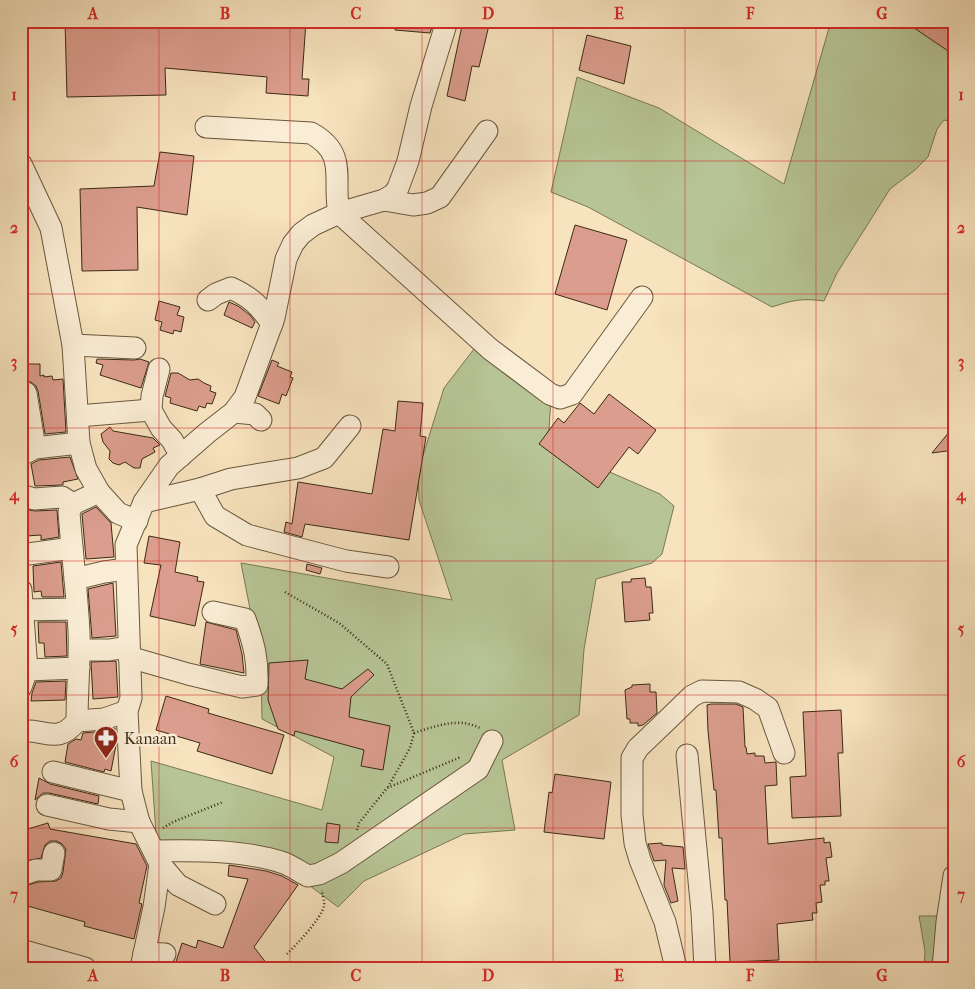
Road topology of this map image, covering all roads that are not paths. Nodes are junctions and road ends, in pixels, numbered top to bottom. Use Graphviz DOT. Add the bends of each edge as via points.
graph roads {
  1 [pos="447,21"];
  2 [pos="206,127"];
  3 [pos="487,131"];
  4 [pos="21,164"];
  5 [pos="384,200"];
  6 [pos="340,213"];
  7 [pos="642,297"];
  8 [pos="208,300"];
  9 [pos="272,324"];
  10 [pos="73,346"];
  11 [pos="135,348"];
  12 [pos="160,369"];
  13 [pos="26,392"];
  14 [pos="150,410"];
  15 [pos="234,412"];
  16 [pos="78,416"];
  17 [pos="261,420"];
  18 [pos="350,426"];
  19 [pos="79,443"];
  20 [pos="28,452"];
  21 [pos="181,456"];
  22 [pos="200,489"];
  23 [pos="99,492"];
  24 [pos="21,495"];
  25 [pos="73,504"];
  26 [pos="140,511"];
  27 [pos="72,548"];
  28 [pos="21,555"];
  29 [pos="388,567"];
  30 [pos="126,570"];
  31 [pos="75,579"];
  32 [pos="22,600"];
  33 [pos="77,609"];
  34 [pos="213,612"];
  35 [pos="129,652"];
  36 [pos="79,659"];
  37 [pos="24,678"];
  38 [pos="127,711"];
  39 [pos="77,721"];
  40 [pos="22,727"];
  41 [pos="492,741"];
  42 [pos="784,753"];
  43 [pos="687,755"];
  44 [pos="53,772"];
  45 [pos="131,791"];
  46 [pos="51,812"];
  47 [pos="149,842"];
  48 [pos="54,853"];
  49 [pos="21,875"];
  50 [pos="954,876"];
  51 [pos="216,904"];
  52 [pos="21,950"];
  53 [pos="165,954"];
  54 [pos="143,961"];
  55 [pos="85,968"];
  56 [pos="676,968"];
  57 [pos="705,968"];
  58 [pos="943,968"];
  1 -- 5 [label="street" via="408,160 398,188"];
  2 -- 6 [label="street" via="311,133 324,140 338,167 337,202"];
  3 -- 5 [label="street" via="440,197 427,204 413,205"];
  4 -- 10 [label="street" via="51,228"];
  5 -- 6 [label="street"];
  6 -- 7 [label="street" via="490,349 560,398 572,394"];
  6 -- 9 [label="street" via="313,225 293,244 286,259"];
  8 -- 9 [label="street" via="231,288 249,297"];
  9 -- 15 [label="street" via="245,397"];
  10 -- 11 [label="street"];
  10 -- 16 [label="street"];
  12 -- 14 [label="street"];
  13 -- 20 [label="street"];
  14 -- 16 [label="street"];
  14 -- 21 [label="street"];
  15 -- 17 [label="street" via="255,414"];
  15 -- 21 [label="street"];
  16 -- 19 [label="street"];
  18 -- 22 [label="street" via="324,458 298,468 230,479"];
  19 -- 20 [label="street"];
  19 -- 23 [label="street" via="86,469"];
  21 -- 26 [label="street" via="169,466"];
  22 -- 26 [label="street"];
  22 -- 29 [label="street" via="215,516 247,535 346,561"];
  23 -- 25 [label="street"];
  23 -- 26 [label="street" via="118,513"];
  24 -- 25 [label="street" via="34,499 62,497"];
  25 -- 27 [label="street" via="69,512"];
  26 -- 30 [label="street" via="126,545"];
  27 -- 28 [label="street"];
  27 -- 31 [label="street"];
  30 -- 31 [label="street"];
  30 -- 35 [label="street"];
  31 -- 33 [label="street"];
  32 -- 33 [label="street"];
  32 -- 37 [label="street"];
  33 -- 36 [label="street"];
  34 -- 35 [label="street" via="245,619 258,666 257,685 242,687 188,674"];
  35 -- 36 [label="street" via="110,650"];
  35 -- 38 [label="street" via="131,698"];
  36 -- 37 [label="street"];
  36 -- 39 [label="street"];
  38 -- 39 [label="street"];
  38 -- 45 [label="street"];
  39 -- 40 [label="street" via="71,729 58,736"];
  41 -- 47 [label="street" via="478,769 341,863 319,874 308,876 285,863 244,854"];
  42 -- 56 [label="street" via="768,708 739,692 702,692 692,696 638,748 632,758 635,842 665,922"];
  43 -- 57 [label="street"];
  44 -- 45 [label="street"];
  45 -- 47 [label="street"];
  46 -- 47 [label="street"];
  47 -- 51 [label="street" via="178,885"];
  47 -- 54 [label="street" via="154,907"];
  48 -- 49 [label="street" via="51,870"];
  50 -- 58 [label="street"];
  52 -- 55 [label="street"];
  53 -- 54 [label="street"];
}
